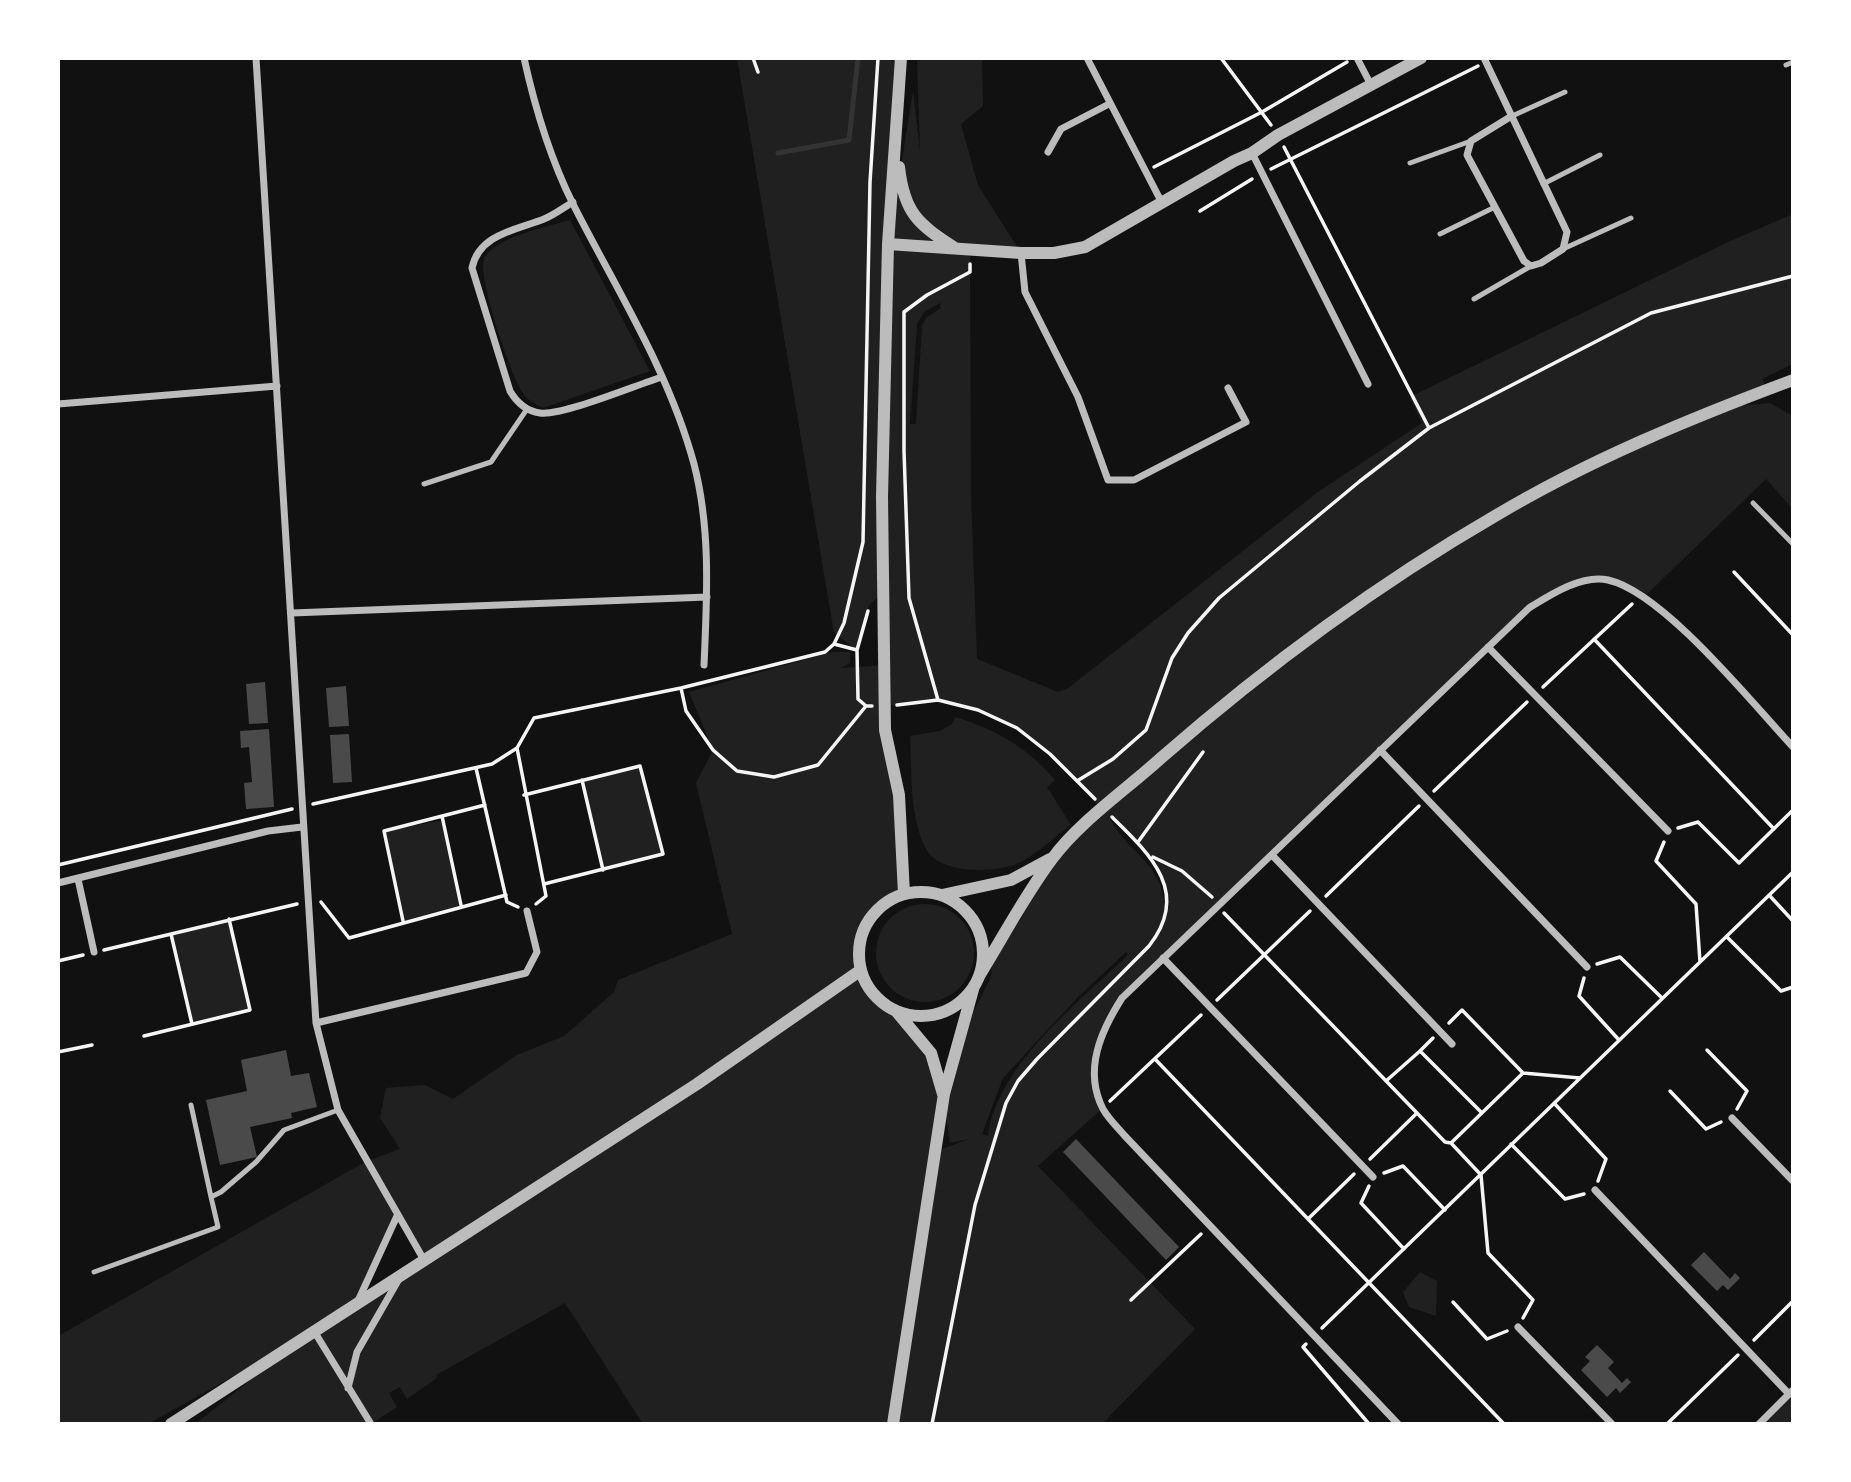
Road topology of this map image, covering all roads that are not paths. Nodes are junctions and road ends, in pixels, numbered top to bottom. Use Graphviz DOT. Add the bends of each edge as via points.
graph roads {
  1 [pos="257,58"];
  2 [pos="524,58"];
  3 [pos="901,58"];
  4 [pos="1087,58"];
  5 [pos="1356,58"];
  6 [pos="1422,58"];
  7 [pos="1485,60"];
  8 [pos="1793,62"];
  9 [pos="1786,65"];
  10 [pos="1370,83"];
  11 [pos="1565,92"];
  12 [pos="1109,104"];
  13 [pos="1510,117"];
  14 [pos="895,136"];
  15 [pos="1471,141"];
  16 [pos="1048,152"];
  17 [pos="1252,153"];
  18 [pos="1600,155"];
  19 [pos="1410,163"];
  20 [pos="1543,184"];
  21 [pos="573,202"];
  22 [pos="1163,204"];
  23 [pos="1495,207"];
  24 [pos="1631,218"];
  25 [pos="1440,234"];
  26 [pos="888,244"];
  27 [pos="1563,249"];
  28 [pos="964,251"];
  29 [pos="1021,253"];
  30 [pos="1531,266"];
  31 [pos="1474,299"];
  32 [pos="662,376"];
  33 [pos="1793,380"];
  34 [pos="1368,384"];
  35 [pos="277,386"];
  36 [pos="1228,388"];
  37 [pos="58,404"];
  38 [pos="527,409"];
  39 [pos="424,484"];
  40 [pos="1753,503"];
  41 [pos="1793,544"];
  42 [pos="707,597"];
  43 [pos="292,613"];
  44 [pos="1488,647"];
  45 [pos="704,665"];
  46 [pos="1793,747"];
  47 [pos="1380,750"];
  48 [pos="302,827"];
  49 [pos="1668,831"];
  50 [pos="1272,855"];
  51 [pos="1053,858"];
  52 [pos="78,879"];
  53 [pos="58,883"];
  54 [pos="904,894"];
  55 [pos="942,895"];
  56 [pos="527,911"];
  57 [pos="94,953"];
  58 [pos="1163,958"];
  59 [pos="1587,967"];
  60 [pos="861,970"];
  61 [pos="977,981"];
  62 [pos="895,1010"];
  63 [pos="316,1023"];
  64 [pos="1452,1044"];
  65 [pos="944,1094"];
  66 [pos="191,1105"];
  67 [pos="338,1110"];
  68 [pos="1732,1118"];
  69 [pos="1373,1177"];
  70 [pos="1793,1181"];
  71 [pos="1595,1190"];
  72 [pos="211,1196"];
  73 [pos="397,1216"];
  74 [pos="424,1260"];
  75 [pos="94,1272"];
  76 [pos="402,1276"];
  77 [pos="357,1304"];
  78 [pos="1518,1327"];
  79 [pos="314,1331"];
  80 [pos="348,1388"];
  81 [pos="1791,1392"];
  82 [pos="894,1423"];
  83 [pos="171,1424"];
  84 [pos="371,1424"];
  85 [pos="1398,1424"];
  86 [pos="1612,1424"];
  87 [pos="1759,1424"];
  1 -- 35 [label="street"];
  2 -- 21 [label="street" via="548,146"];
  3 -- 14 [label="street"];
  4 -- 12 [label="street"];
  5 -- 10 [label="street"];
  6 -- 10 [label="street"];
  7 -- 13 [label="street"];
  8 -- 9 [label="lane"];
  10 -- 17 [label="street"];
  11 -- 13 [label="lane"];
  12 -- 16 [label="street" via="1061,129"];
  12 -- 22 [label="street"];
  13 -- 15 [label="street"];
  13 -- 20 [label="street"];
  14 -- 26 [label="street"];
  14 -- 28 [label="street" via="902,196 919,222"];
  15 -- 19 [label="lane"];
  15 -- 23 [label="street" via="1467,155"];
  17 -- 22 [label="street"];
  17 -- 34 [label="street"];
  18 -- 20 [label="lane"];
  20 -- 27 [label="street" via="1567,232"];
  21 -- 32 [label="street"];
  21 -- 38 [label="street" via="548,218 494,237 482,245 472,268 510,391"];
  22 -- 29 [label="street" via="1085,247"];
  23 -- 25 [label="lane"];
  23 -- 30 [label="street"];
  24 -- 27 [label="lane"];
  26 -- 28 [label="street"];
  26 -- 54 [label="street" via="882,497 885,730 899,795"];
  27 -- 30 [label="street"];
  28 -- 29 [label="street"];
  29 -- 36 [label="street" via="1025,292 1079,397 1108,480 1134,480 1246,422"];
  30 -- 31 [label="lane"];
  32 -- 38 [label="street" via="550,414"];
  32 -- 42 [label="street" via="695,466 706,537"];
  33 -- 51 [label="street" via="1604,459 1496,515 1373,594 1194,729"];
  35 -- 37 [label="street"];
  35 -- 43 [label="street"];
  38 -- 39 [label="lane" via="491,462"];
  40 -- 41 [label="lane"];
  42 -- 43 [label="street"];
  42 -- 45 [label="street"];
  43 -- 48 [label="street"];
  44 -- 46 [label="street" via="1529,608 1566,585 1606,579 1662,608"];
  44 -- 47 [label="street"];
  44 -- 49 [label="street"];
  47 -- 50 [label="street"];
  47 -- 59 [label="street"];
  48 -- 52 [label="street" via="268,831"];
  48 -- 63 [label="street"];
  50 -- 58 [label="street"];
  50 -- 64 [label="street"];
  51 -- 55 [label="street" via="1012,880"];
  51 -- 61 [label="street"];
  52 -- 53 [label="street"];
  52 -- 57 [label="street"];
  54 -- 55 [label="street"];
  54 -- 60 [label="street" via="881,907 866,926 859,956"];
  55 -- 61 [label="street" via="965,910 980,934 983,948"];
  56 -- 63 [label="street" via="537,952 526,972"];
  58 -- 69 [label="street"];
  58 -- 85 [label="street" via="1122,998 1105,1023 1095,1060 1103,1108"];
  60 -- 62 [label="street" via="872,991"];
  60 -- 74 [label="street" via="696,1084"];
  61 -- 62 [label="street" via="945,1011 920,1016"];
  61 -- 65 [label="street"];
  62 -- 65 [label="street" via="931,1053"];
  63 -- 67 [label="street"];
  65 -- 82 [label="street"];
  66 -- 72 [label="lane"];
  67 -- 72 [label="lane" via="284,1130 256,1162"];
  67 -- 73 [label="street"];
  68 -- 70 [label="street"];
  71 -- 81 [label="street"];
  72 -- 75 [label="lane" via="218,1227"];
  73 -- 74 [label="street"];
  73 -- 77 [label="street"];
  74 -- 76 [label="street"];
  76 -- 77 [label="street"];
  76 -- 80 [label="street" via="358,1352"];
  77 -- 79 [label="street"];
  78 -- 86 [label="street"];
  79 -- 80 [label="street"];
  79 -- 83 [label="street"];
  80 -- 84 [label="street"];
  81 -- 87 [label="street"];
}
